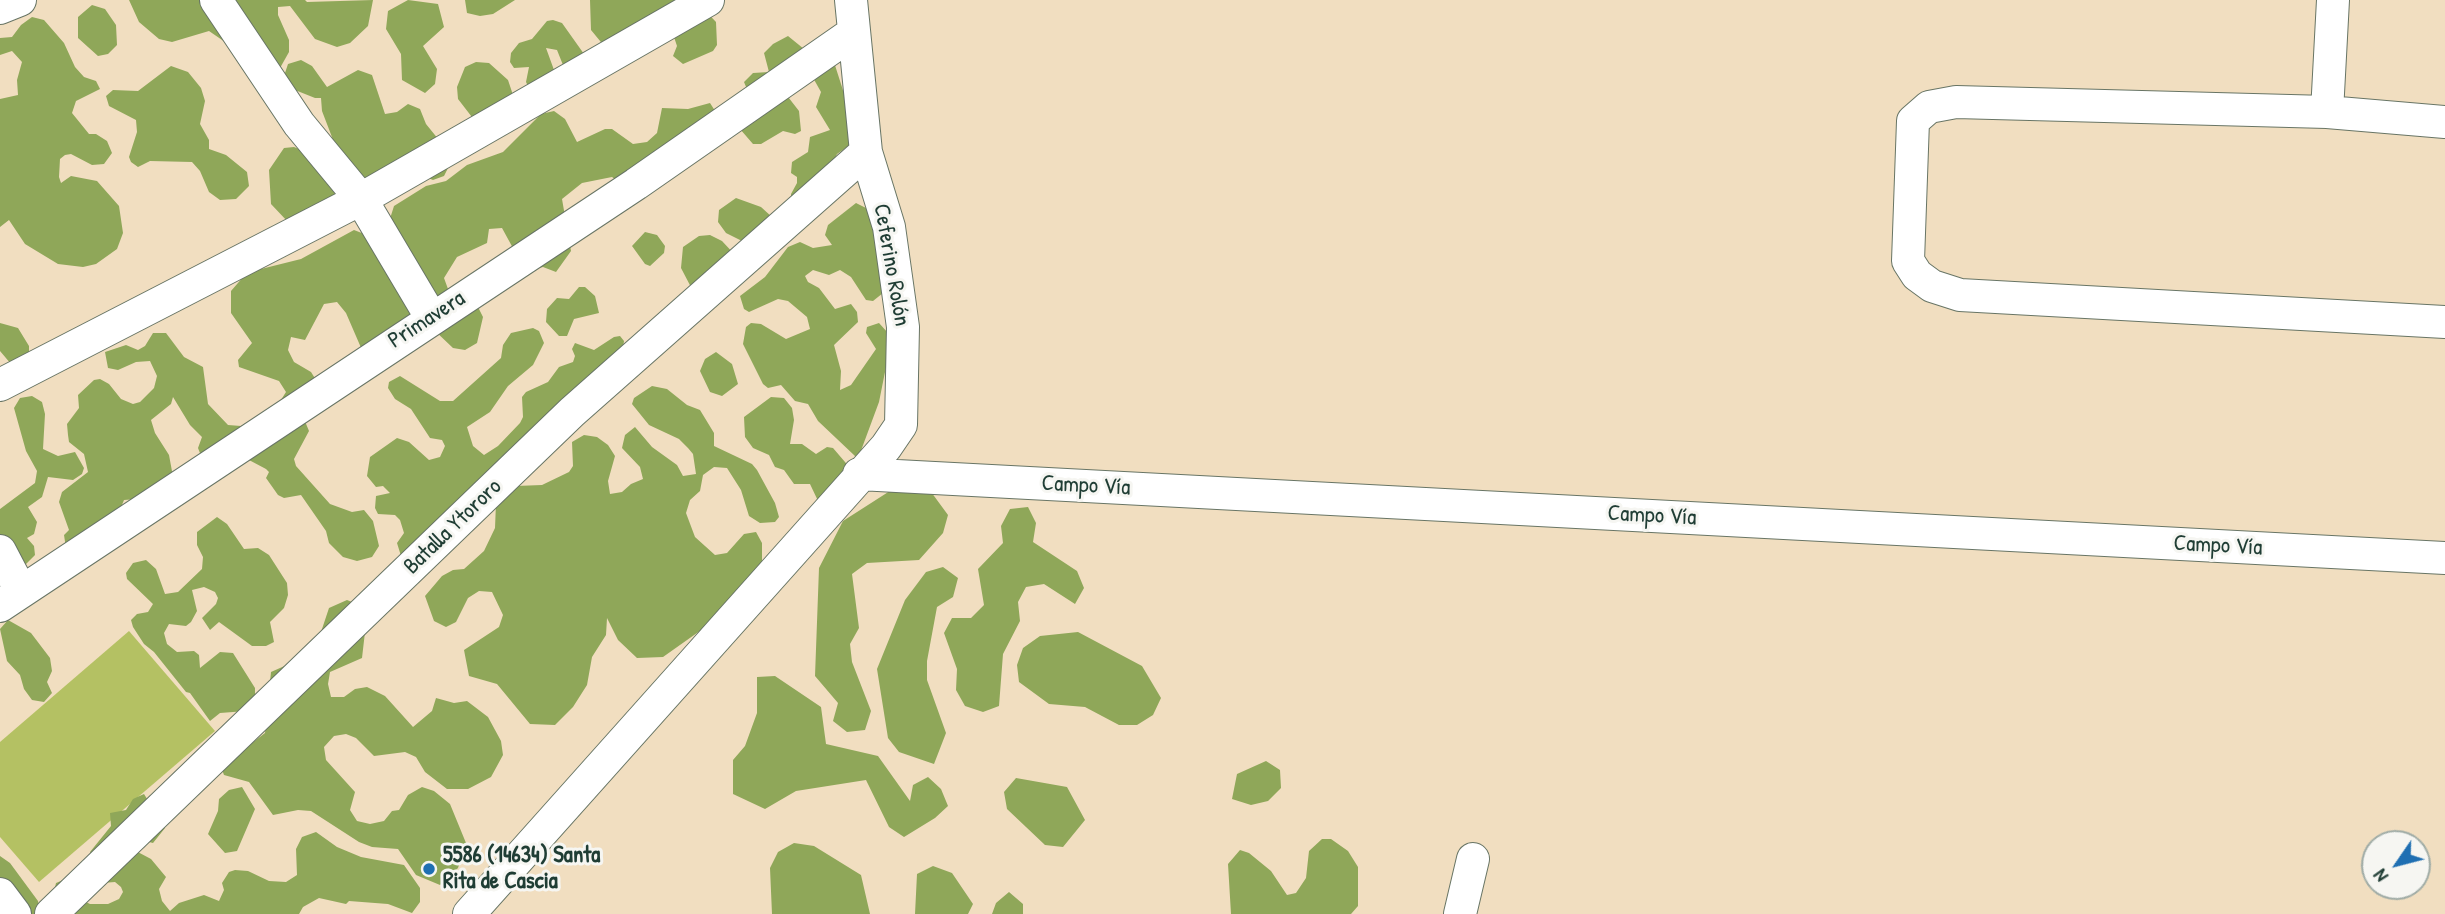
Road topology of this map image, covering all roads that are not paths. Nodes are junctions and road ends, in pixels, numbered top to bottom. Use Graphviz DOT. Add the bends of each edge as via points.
graph roads {
  1 [pos="20,0"];
  2 [pos="216,0"];
  3 [pos="708,0"];
  4 [pos="851,0"];
  5 [pos="2333,0"];
  6 [pos="0,8"];
  7 [pos="853,33"];
  8 [pos="2327,112"];
  9 [pos="2445,122"];
  10 [pos="866,152"];
  11 [pos="361,199"];
  12 [pos="431,317"];
  13 [pos="2445,321"];
  14 [pos="0,386"];
  15 [pos="859,474"];
  16 [pos="0,551"];
  17 [pos="2445,558"];
  18 [pos="10,599"];
  19 [pos="1473,859"];
  20 [pos="0,894"];
  21 [pos="15,914"];
  22 [pos="51,914"];
  23 [pos="469,914"];
  24 [pos="1460,914"];
  1 -- 6 [label="street"];
  2 -- 11 [label="street" via="299,124"];
  3 -- 11 [label="street"];
  4 -- 7 [label="street, Ceferino Rolón"];
  5 -- 8 [label="street"];
  7 -- 10 [label="street, Ceferino Rolón"];
  7 -- 12 [label="street, Primavera" via="636,184"];
  8 -- 9 [label="street"];
  8 -- 13 [label="street" via="1956,102 1929,107 1913,121 1908,261 1932,286 1960,295"];
  10 -- 15 [label="street, Ceferino Rolón" via="889,227 904,327 901,425"];
  10 -- 22 [label="street, Batalla Ytororo" via="572,412"];
  11 -- 12 [label="street"];
  11 -- 14 [label="street"];
  12 -- 18 [label="street, Primavera"];
  15 -- 17 [label="street, Campo Vía"];
  15 -- 23 [label="street, Ceferino Rolón"];
  16 -- 18 [label="street"];
  19 -- 24 [label="street"];
  20 -- 21 [label="street"];
}
